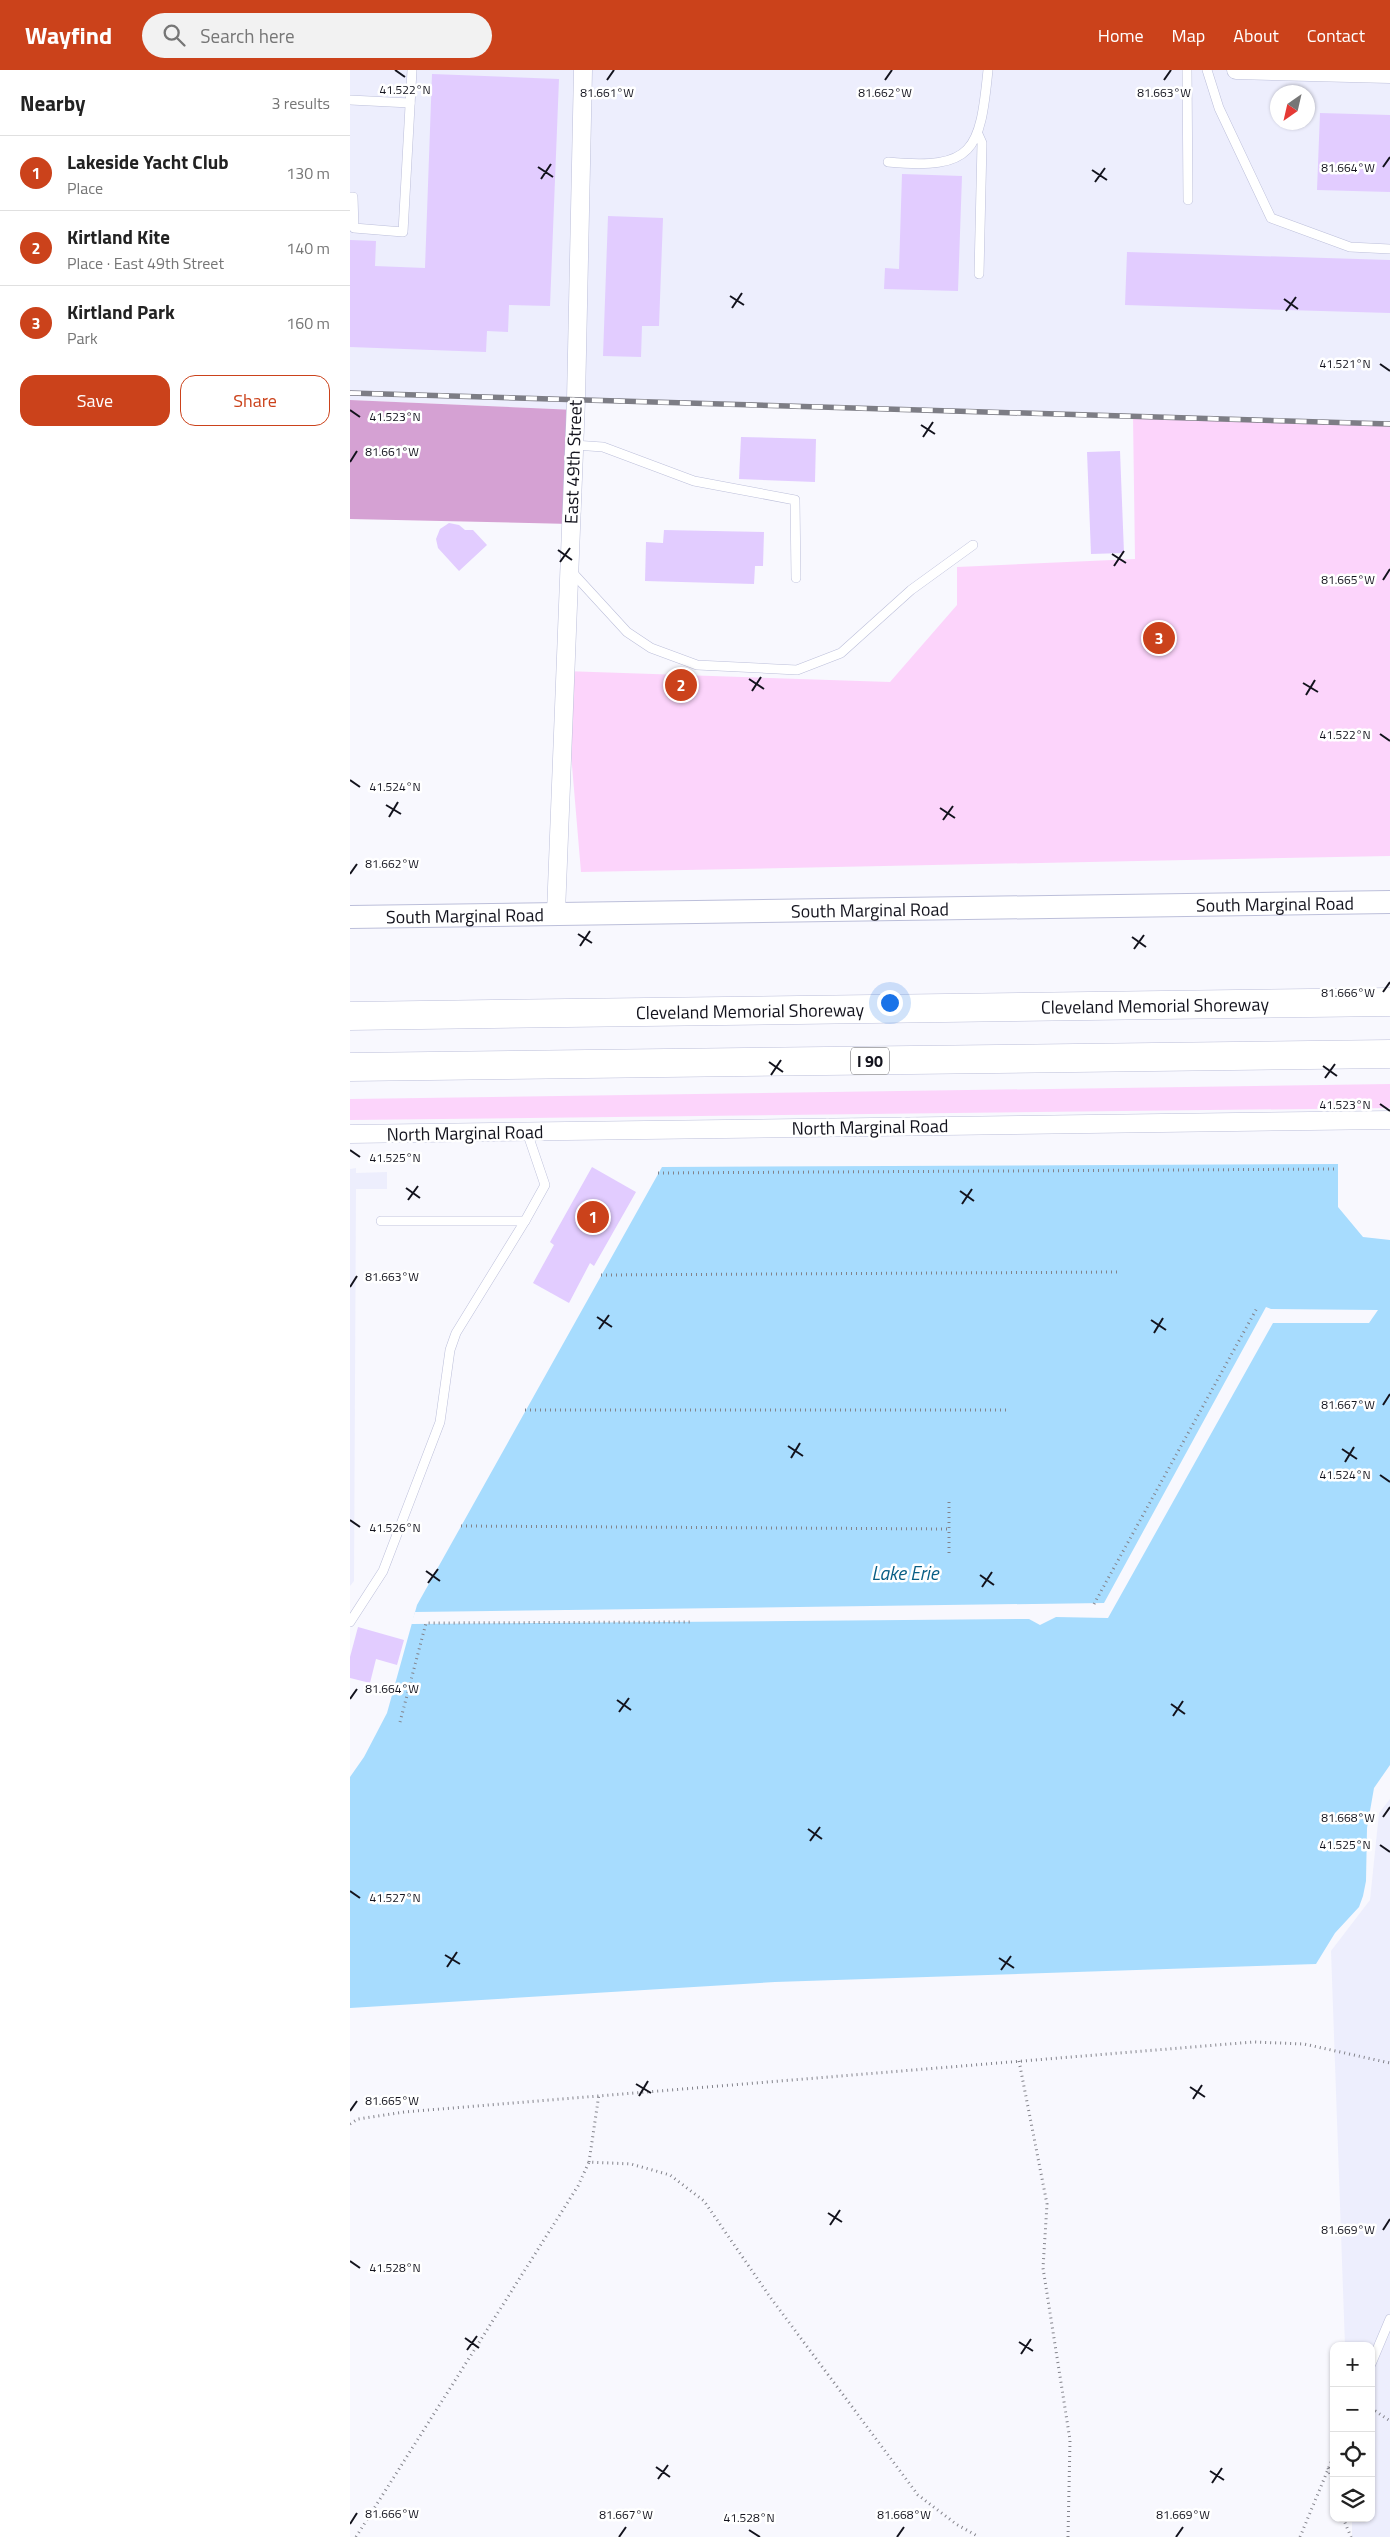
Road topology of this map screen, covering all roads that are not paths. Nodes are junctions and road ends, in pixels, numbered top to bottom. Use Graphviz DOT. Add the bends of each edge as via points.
graph roads {
  1 [pos="412,70"];
  2 [pos="583,70"];
  3 [pos="988,70"];
  4 [pos="1187,70"];
  5 [pos="1207,70"];
  6 [pos="1236,70"];
  7 [pos="1390,74"];
  8 [pos="350,100"];
  9 [pos="410,102"];
  10 [pos="978,134"];
  11 [pos="888,162"];
  12 [pos="350,197"];
  13 [pos="1188,200"];
  14 [pos="1390,249"];
  15 [pos="979,274"];
  16 [pos="574,444"];
  17 [pos="974,545"];
  18 [pos="569,569"];
  19 [pos="796,578"];
  20 [pos="1390,902"];
  21 [pos="556,913"];
  22 [pos="350,918"];
  23 [pos="1390,1002"];
  24 [pos="350,1016"];
  25 [pos="1390,1054"];
  26 [pos="350,1067"];
  27 [pos="1390,1120"];
  28 [pos="527,1132"];
  29 [pos="350,1134"];
  30 [pos="381,1221"];
  31 [pos="525,1221"];
  32 [pos="350,1622"];
  33 [pos="1390,2319"];
  34 [pos="1375,2355"];
  1 -- 9 [label="lane"];
  2 -- 16 [label="street, East 49th Street"];
  3 -- 10 [label="lane"];
  4 -- 13 [label="lane"];
  5 -- 14 [label="lane" via="1219,108 1271,218 1350,247"];
  6 -- 7 [label="street"];
  8 -- 9 [label="lane"];
  9 -- 12 [label="lane" via="403,232 354,228 353,197"];
  10 -- 11 [label="lane" via="968,150 952,161 924,166"];
  10 -- 15 [label="lane" via="982,143"];
  16 -- 18 [label="street, East 49th Street"];
  16 -- 19 [label="lane" via="602,447 694,481 795,500"];
  17 -- 18 [label="lane" via="910,590 841,653 797,670 698,665 651,648 627,632"];
  18 -- 21 [label="street, East 49th Street"];
  20 -- 21 [label="street, South Marginal Road"];
  21 -- 22 [label="street, South Marginal Road"];
  23 -- 24 [label="highway, Cleveland Memorial Shoreway"];
  25 -- 26 [label="highway, I 90"];
  27 -- 28 [label="street, North Marginal Road"];
  28 -- 29 [label="street, North Marginal Road"];
  28 -- 31 [label="lane" via="545,1185"];
  30 -- 31 [label="lane"];
  31 -- 32 [label="lane" via="456,1333 450,1350 440,1422 383,1571"];
  33 -- 34 [label="lane"];
}
